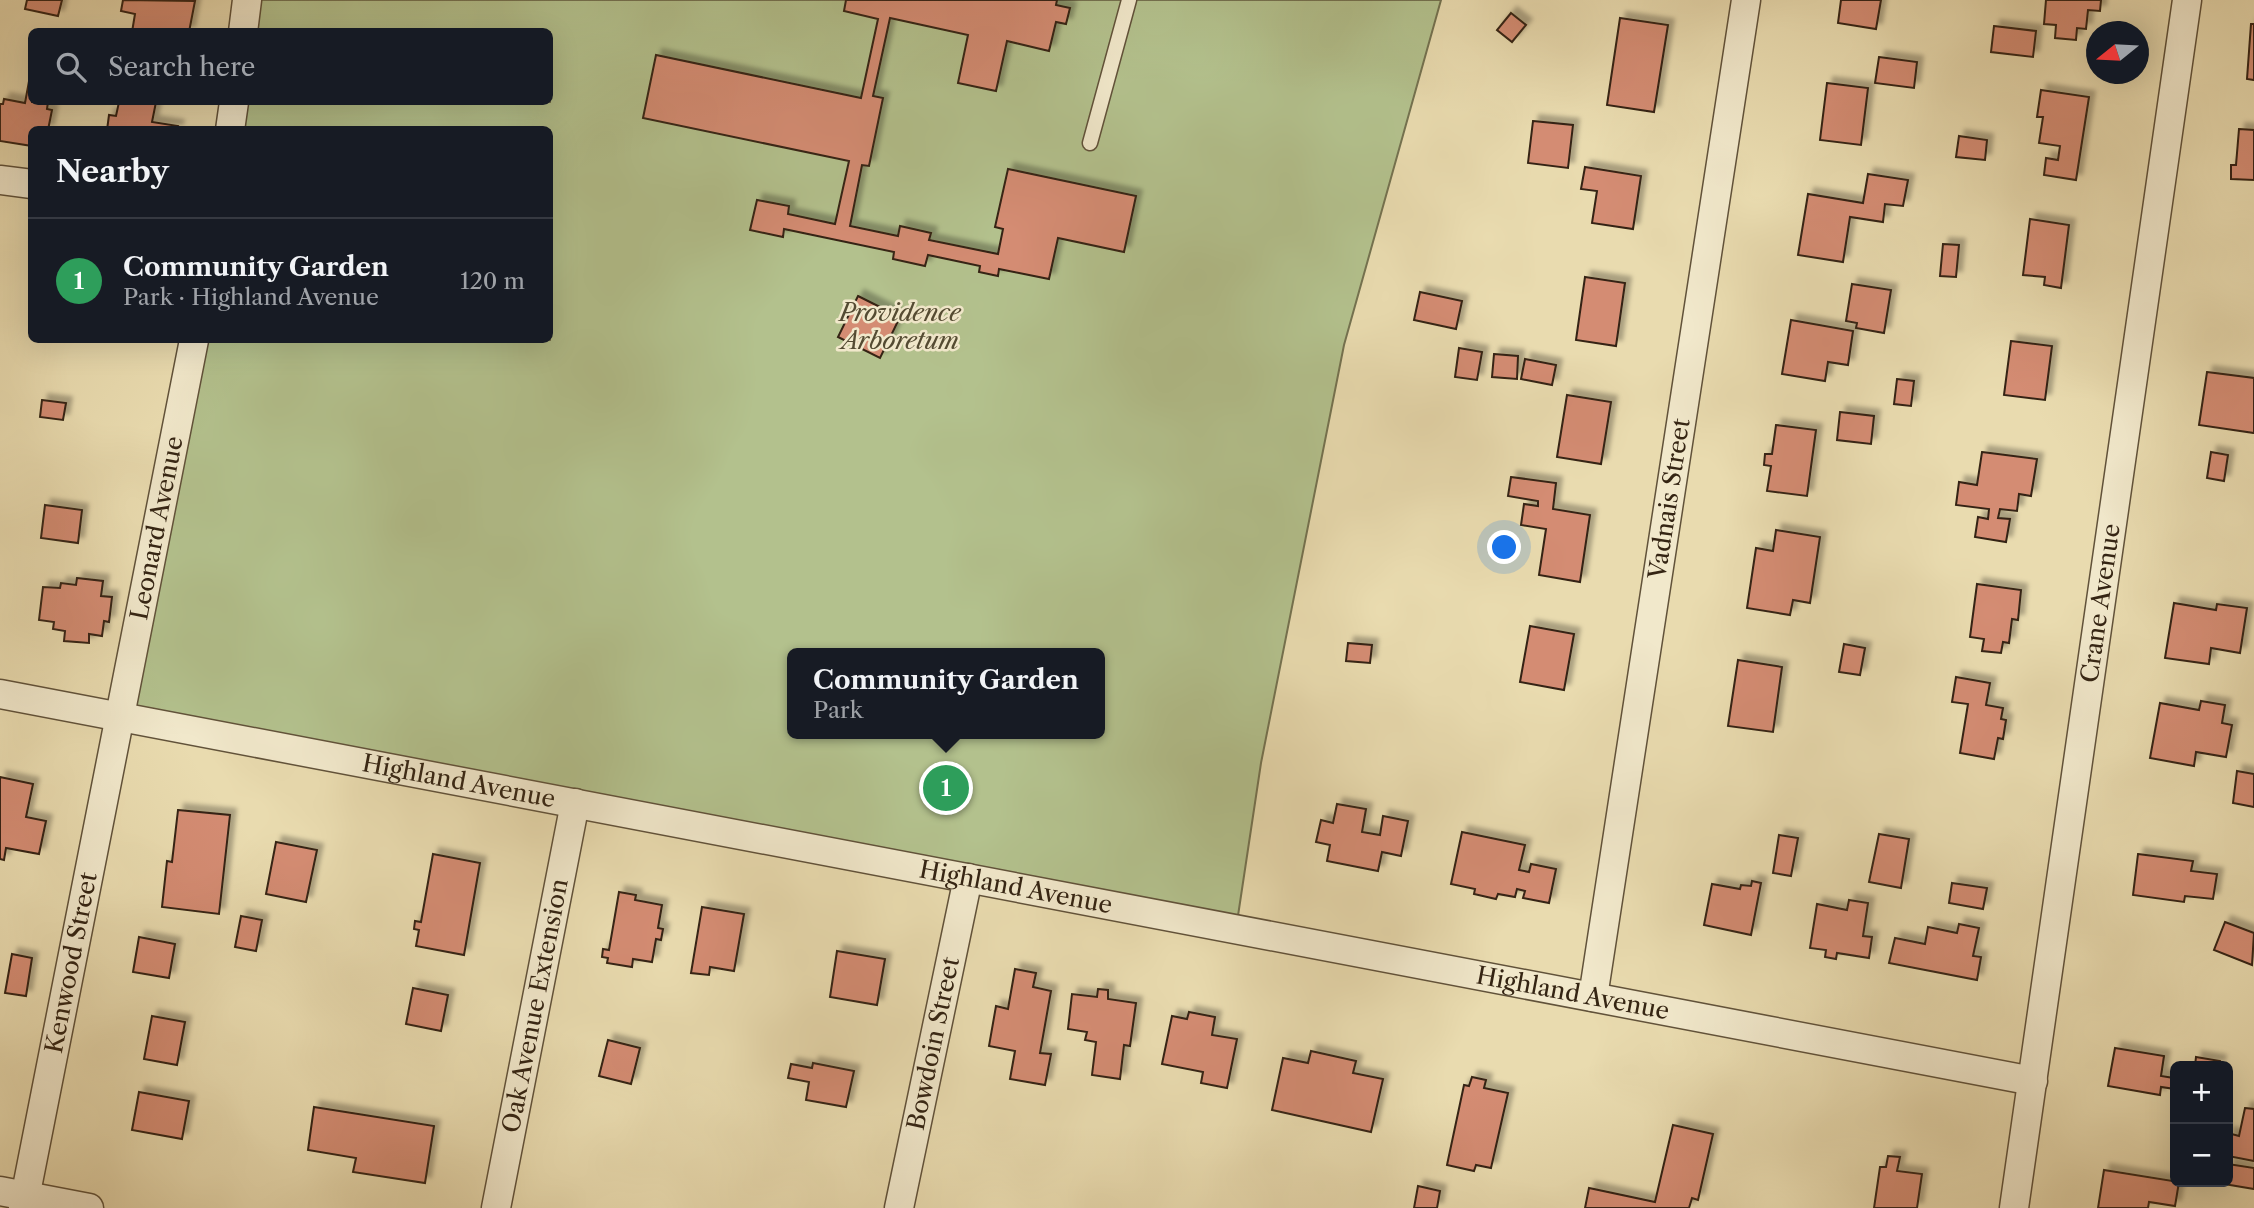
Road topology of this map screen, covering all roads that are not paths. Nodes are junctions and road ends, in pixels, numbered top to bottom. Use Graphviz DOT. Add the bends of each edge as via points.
graph roads {
  1 [pos="247,0"];
  2 [pos="1129,0"];
  3 [pos="1746,0"];
  4 [pos="2187,0"];
  5 [pos="244,28"];
  6 [pos="234,105"];
  7 [pos="231,126"];
  8 [pos="1090,143"];
  9 [pos="0,180"];
  10 [pos="28,184"];
  11 [pos="193,343"];
  12 [pos="0,694"];
  13 [pos="119,716"];
  14 [pos="575,803"];
  15 [pos="968,878"];
  16 [pos="1593,997"];
  17 [pos="2034,1081"];
  18 [pos="16,1199"];
  19 [pos="89,1208"];
  20 [pos="496,1208"];
  21 [pos="899,1208"];
  22 [pos="2014,1208"];
  1 -- 5 [label="street"];
  2 -- 8 [label="lane"];
  3 -- 16 [label="street, Vadnais Street"];
  4 -- 17 [label="street, Crane Avenue"];
  6 -- 7 [label="street"];
  9 -- 10 [label="street"];
  11 -- 13 [label="street, Leonard Avenue"];
  12 -- 13 [label="street, Highland Avenue"];
  13 -- 14 [label="street, Highland Avenue"];
  13 -- 18 [label="street, Kenwood Street"];
  14 -- 15 [label="street, Highland Avenue"];
  14 -- 20 [label="street, Oak Avenue Extension"];
  15 -- 16 [label="street, Highland Avenue"];
  15 -- 21 [label="street, Bowdoin Street"];
  16 -- 17 [label="street, Highland Avenue"];
  17 -- 22 [label="street, Crane Avenue"];
  18 -- 19 [label="street"];
}
